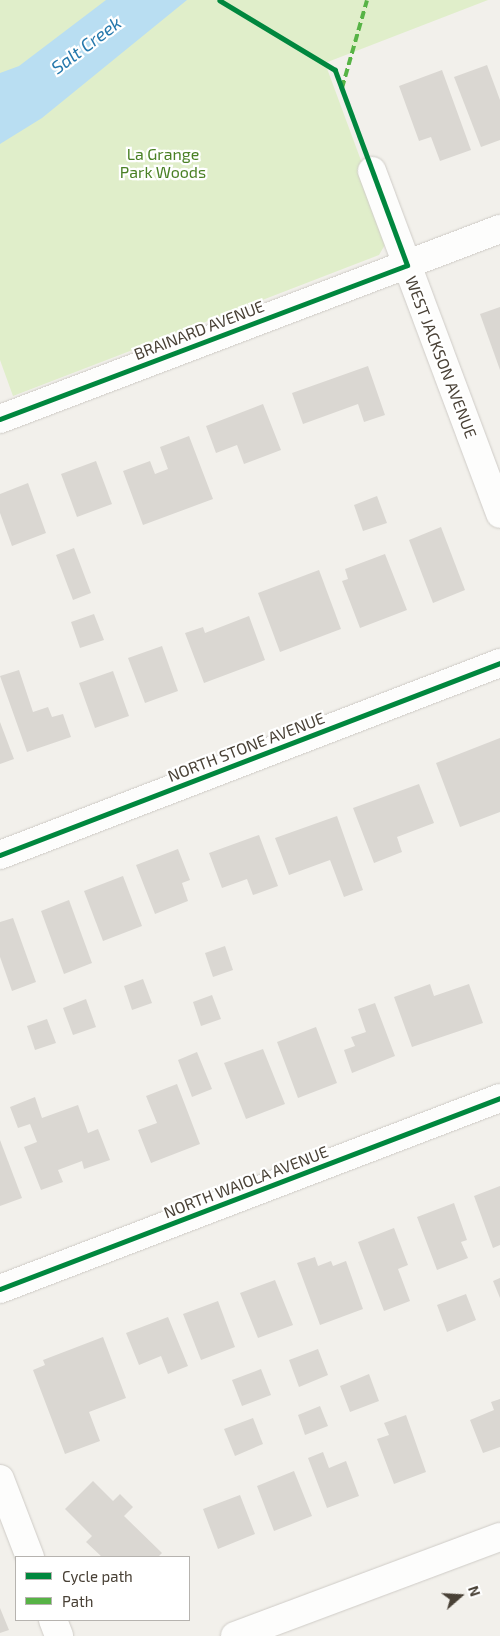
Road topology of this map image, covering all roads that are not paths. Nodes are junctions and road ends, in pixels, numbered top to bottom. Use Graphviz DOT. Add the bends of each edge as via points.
graph roads {
  1 [pos="372,172"];
  2 [pos="500,229"];
  3 [pos="407,265"];
  4 [pos="0,419"];
  5 [pos="500,514"];
  6 [pos="500,663"];
  7 [pos="0,855"];
  8 [pos="500,1098"];
  9 [pos="0,1289"];
  10 [pos="0,1480"];
  11 [pos="500,1537"];
  12 [pos="30,1556"];
  13 [pos="53,1621"];
  14 [pos="60,1636"];
  15 [pos="235,1636"];
  1 -- 3 [label="street, WEST JACKSON AVENUE"];
  2 -- 3 [label="street, BRAINARD AVENUE"];
  3 -- 4 [label="street, BRAINARD AVENUE"];
  3 -- 5 [label="street, WEST JACKSON AVENUE"];
  6 -- 7 [label="street, NORTH STONE AVENUE"];
  8 -- 9 [label="street, NORTH WAIOLA AVENUE"];
  10 -- 12 [label="street"];
  11 -- 15 [label="street"];
  13 -- 14 [label="street"];
}
